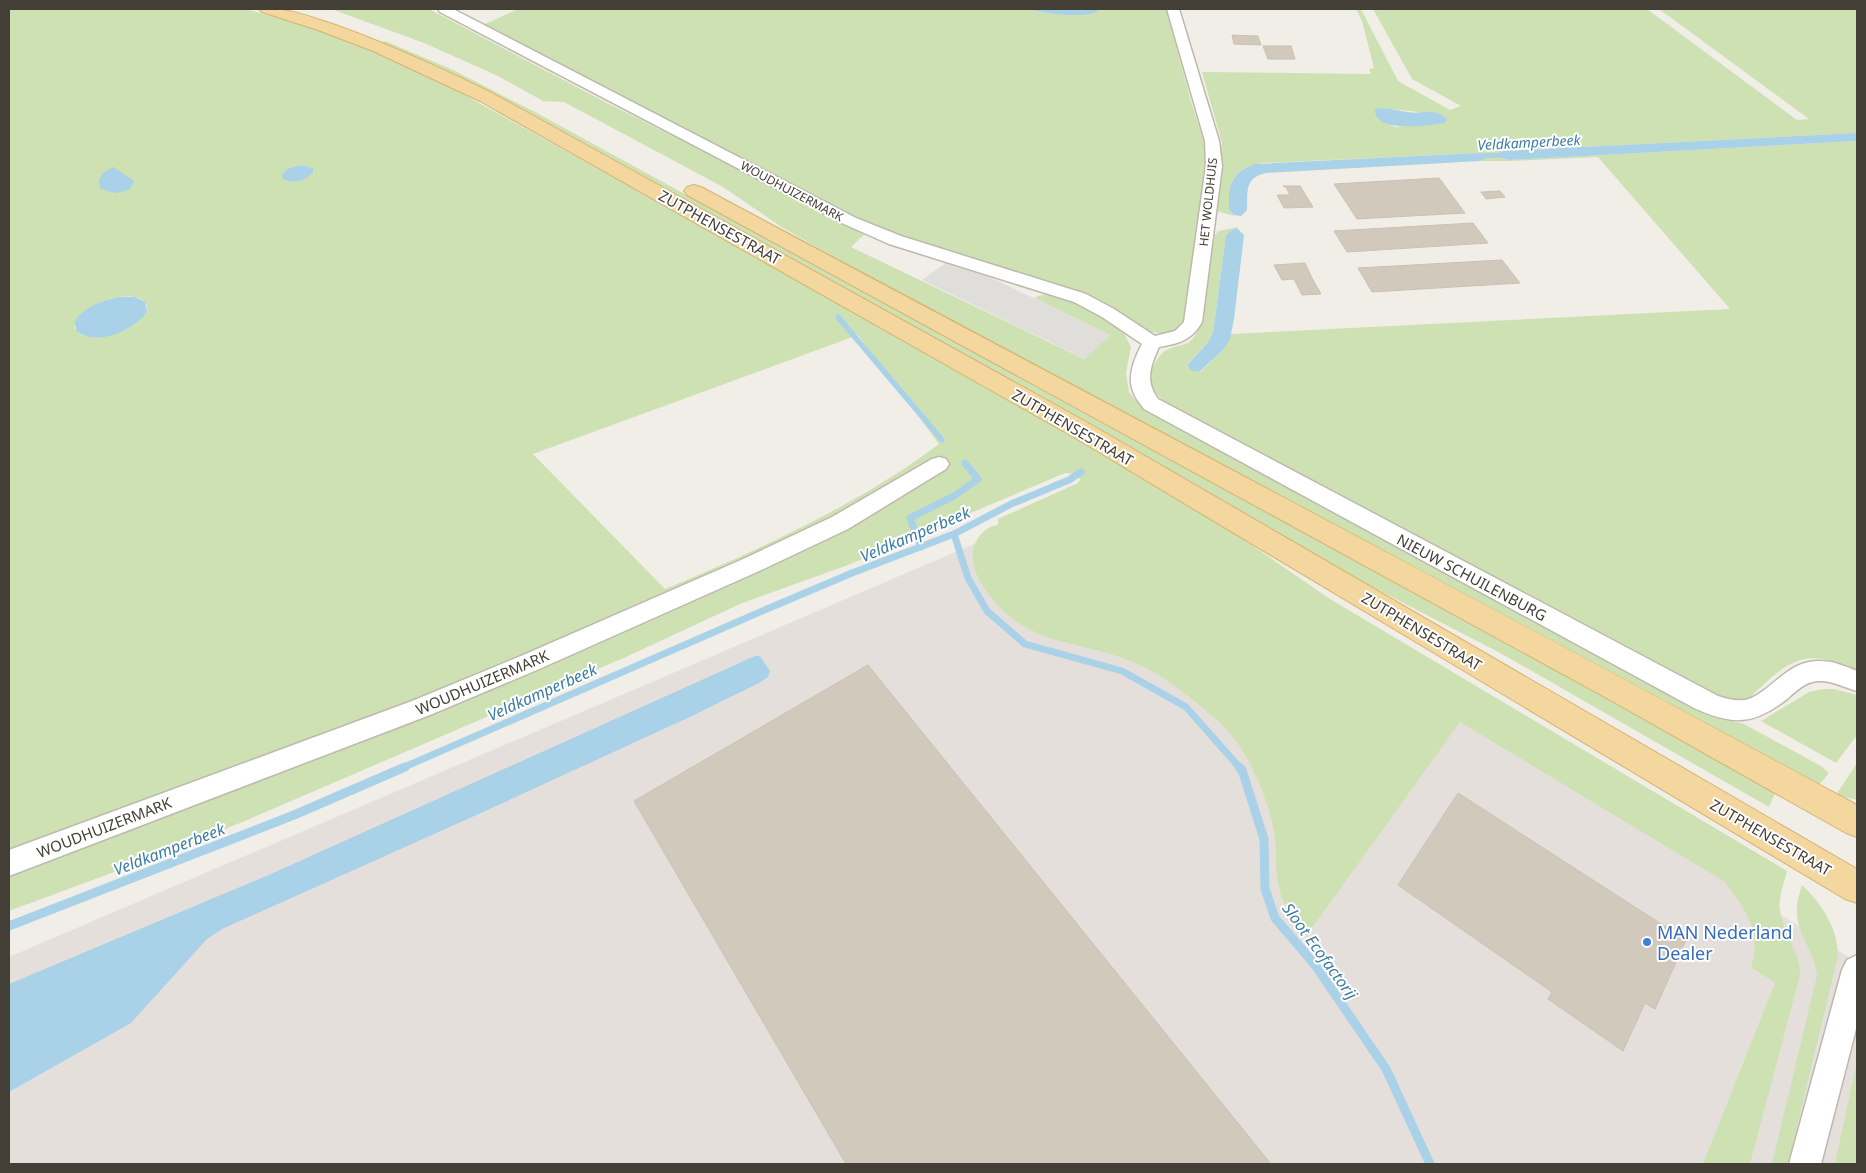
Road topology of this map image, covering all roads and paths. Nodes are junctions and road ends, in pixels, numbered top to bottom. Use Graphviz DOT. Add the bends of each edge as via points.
graph roads {
  1 [pos="267,9"];
  2 [pos="314,9"];
  3 [pos="444,9"];
  4 [pos="1173,9"];
  5 [pos="1152,342"];
  6 [pos="939,464"];
  7 [pos="1857,681"];
  8 [pos="1857,822"];
  9 [pos="9,863"];
  10 [pos="1857,887"];
  11 [pos="1857,970"];
  12 [pos="1805,1164"];
  1 -- 10 [label="main road, ZUTPHENSESTRAAT" via="322,25 384,49 495,101 1081,430"];
  2 -- 8 [label="main road, ZUTPHENSESTRAAT" via="400,40 504,88"];
  3 -- 5 [label="street, WOUDHUIZERMARK" via="850,221 894,240 1080,298"];
  4 -- 5 [label="street, HET WOLDHUIS" via="1212,141 1214,166 1193,322 1179,337"];
  5 -- 7 [label="street, NIEUW SCHUILENBURG" via="1141,378 1141,390 1151,404 1712,704 1746,710 1760,705 1800,674 1814,671 1835,672"];
  6 -- 9 [label="street, WOUDHUIZERMARK" via="840,523 529,663 421,708"];
  11 -- 12 [label="street"];
}
